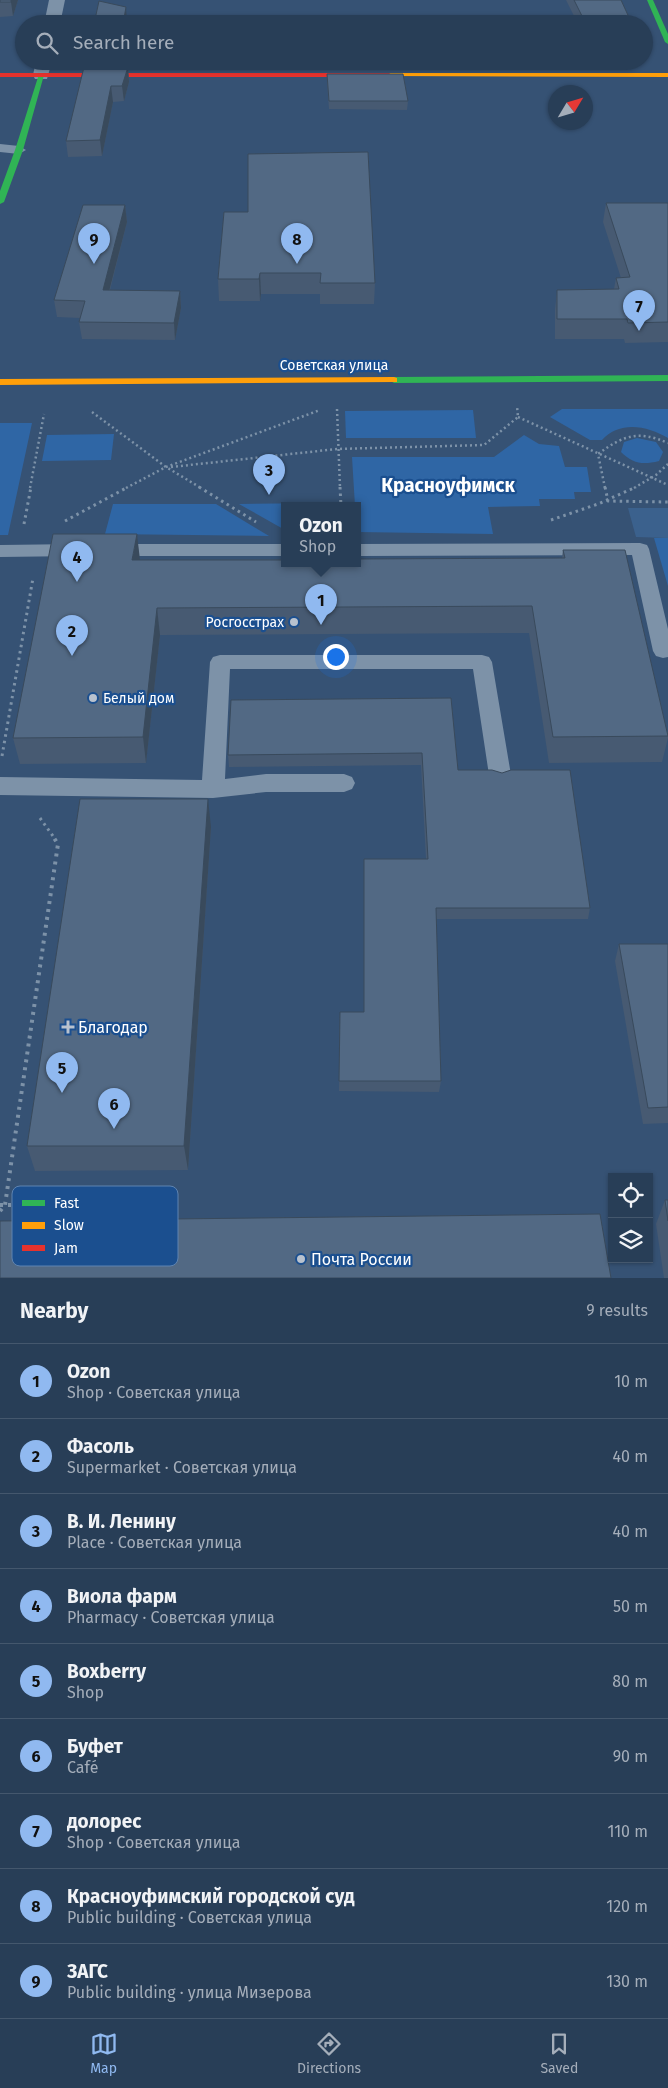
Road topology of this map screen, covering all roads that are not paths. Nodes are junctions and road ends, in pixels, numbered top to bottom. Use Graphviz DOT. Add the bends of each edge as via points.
graph roads {
  1 [pos="57,0"];
  2 [pos="650,0"];
  3 [pos="54,15"];
  4 [pos="668,42"];
  5 [pos="30,70"];
  6 [pos="41,70"];
  7 [pos="221,70"];
  8 [pos="0,75"];
  9 [pos="668,75"];
  10 [pos="0,148"];
  11 [pos="19,150"];
  12 [pos="0,202"];
  13 [pos="668,378"];
  14 [pos="0,382"];
  15 [pos="281,550"];
  16 [pos="361,550"];
  17 [pos="0,551"];
  18 [pos="663,652"];
  19 [pos="500,776"];
  20 [pos="344,783"];
  21 [pos="0,786"];
  22 [pos="213,789"];
  1 -- 3 [label="street"];
  2 -- 4 [label="main road"];
  5 -- 8 [label="main road"];
  6 -- 11 [label="main road"];
  7 -- 9 [label="main road"];
  10 -- 11 [label="lane"];
  11 -- 12 [label="main road"];
  13 -- 14 [label="main road, Советская улица"];
  15 -- 17 [label="lane"];
  16 -- 18 [label="lane" via="640,549"];
  19 -- 22 [label="lane" via="482,662 220,662"];
  20 -- 22 [label="lane" via="266,783"];
  21 -- 22 [label="lane"];
}
